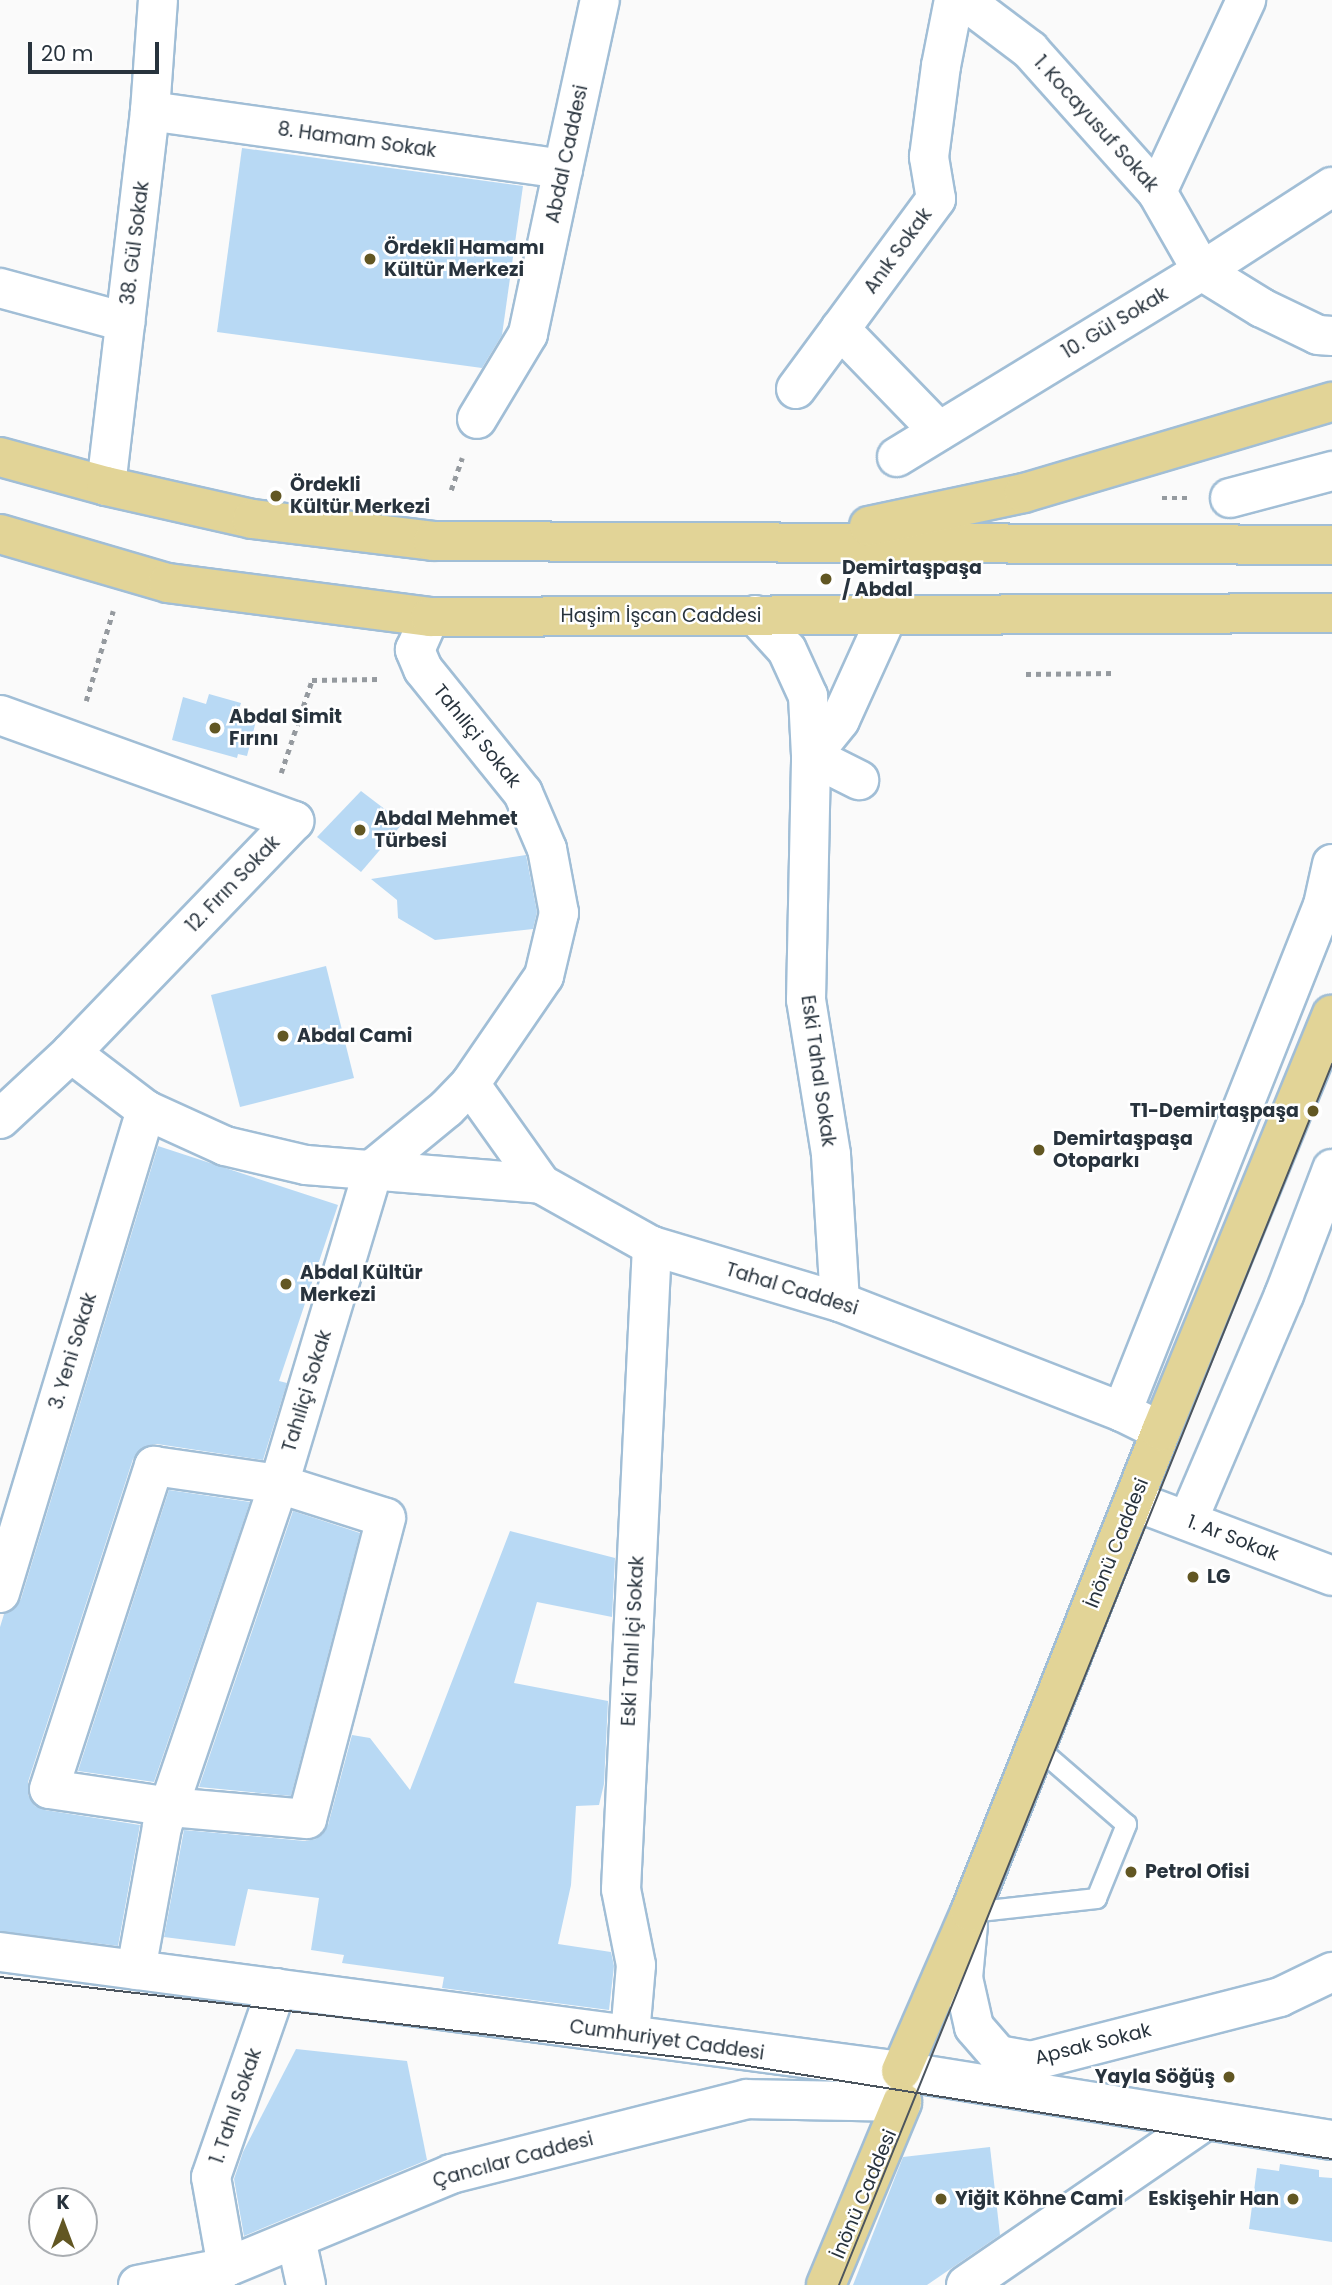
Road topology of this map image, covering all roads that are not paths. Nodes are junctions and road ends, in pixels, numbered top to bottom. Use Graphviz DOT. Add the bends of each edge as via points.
graph roads {
  1 [pos="158,0"];
  2 [pos="600,0"];
  3 [pos="954,0"];
  4 [pos="964,0"];
  5 [pos="1245,0"];
  6 [pos="150,111"];
  7 [pos="564,169"];
  8 [pos="1332,187"];
  9 [pos="1157,192"];
  10 [pos="1202,271"];
  11 [pos="0,288"];
  12 [pos="125,322"];
  13 [pos="840,330"];
  14 [pos="1332,336"];
  15 [pos="796,389"];
  16 [pos="1332,402"];
  17 [pos="477,419"];
  18 [pos="939,431"];
  19 [pos="0,457"];
  20 [pos="897,457"];
  21 [pos="1332,471"];
  22 [pos="106,486"];
  23 [pos="1230,498"];
  24 [pos="0,534"];
  25 [pos="735,543"];
  26 [pos="1332,545"];
  27 [pos="1332,613"];
  28 [pos="888,614"];
  29 [pos="755,615"];
  30 [pos="430,617"];
  31 [pos="0,715"];
  32 [pos="811,756"];
  33 [pos="859,780"];
  34 [pos="1332,864"];
  35 [pos="1332,1015"];
  36 [pos="71,1053"];
  37 [pos="470,1084"];
  38 [pos="146,1110"];
  39 [pos="0,1119"];
  40 [pos="374,1168"];
  41 [pos="1332,1169"];
  42 [pos="541,1184"];
  43 [pos="652,1247"];
  44 [pos="840,1302"];
  45 [pos="1122,1412"];
  46 [pos="1161,1431"];
  47 [pos="279,1484"];
  48 [pos="1134,1501"];
  49 [pos="1188,1521"];
  50 [pos="1332,1576"];
  51 [pos="0,1593"];
  52 [pos="1036,1746"];
  53 [pos="171,1807"];
  54 [pos="970,1912"];
  55 [pos="0,1952"];
  56 [pos="136,1970"];
  57 [pos="1332,1972"];
  58 [pos="276,1988"];
  59 [pos="630,2035"];
  60 [pos="902,2086"];
  61 [pos="1206,2120"];
  62 [pos="1332,2140"];
  63 [pos="296,2239"];
  64 [pos="227,2267"];
  65 [pos="1021,2267"];
  66 [pos="138,2285"];
  67 [pos="306,2285"];
  68 [pos="826,2285"];
  69 [pos="966,2285"];
  1 -- 6 [label="street, 38. Gül Sokak"];
  2 -- 7 [label="street, Abdal Caddesi"];
  3 -- 13 [label="street, Anık Sokak" via="929,157 936,200"];
  4 -- 9 [label="street, 1. Kocayusuf Sokak" via="1030,50"];
  5 -- 9 [label="street"];
  6 -- 7 [label="street, 8. Hamam Sokak"];
  6 -- 12 [label="street, 38. Gül Sokak"];
  7 -- 17 [label="street, Abdal Caddesi" via="528,334"];
  8 -- 10 [label="street, 10. Gül Sokak"];
  9 -- 10 [label="street, 1. Kocayusuf Sokak"];
  10 -- 14 [label="street" via="1318,335"];
  10 -- 18 [label="street, 10. Gül Sokak"];
  11 -- 12 [label="street"];
  12 -- 22 [label="street, 38. Gül Sokak"];
  13 -- 15 [label="street, Anık Sokak"];
  13 -- 18 [label="street"];
  16 -- 25 [label="main road" via="1024,493 881,525"];
  18 -- 20 [label="street, 10. Gül Sokak"];
  19 -- 22 [label="main road"];
  21 -- 23 [label="street"];
  22 -- 25 [label="main road" via="252,519 433,541"];
  24 -- 30 [label="main road, Haşim İşcan Caddesi" via="168,583"];
  25 -- 26 [label="main road"];
  27 -- 28 [label="main road, Haşim İşcan Caddesi"];
  28 -- 29 [label="main road, Haşim İşcan Caddesi"];
  28 -- 32 [label="street" via="840,720"];
  29 -- 30 [label="main road, Haşim İşcan Caddesi"];
  29 -- 32 [label="street, Eski Tahal Sokak" via="787,650 808,696"];
  30 -- 37 [label="street, Tahıliçi Sokak" via="415,650 423,669 523,793 547,849 559,913 544,976"];
  31 -- 36 [label="street, 12. Fırın Sokak" via="294,821"];
  32 -- 33 [label="street"];
  32 -- 44 [label="street, Eski Tahal Sokak" via="806,1000 831,1154"];
  34 -- 45 [label="street" via="1323,905"];
  35 -- 46 [label="main road, İnönü Caddesi"];
  36 -- 38 [label="street"];
  36 -- 39 [label="street"];
  37 -- 40 [label="street, Tahıliçi Sokak"];
  37 -- 42 [label="street, Tahal Caddesi"];
  38 -- 40 [label="street" via="225,1146 306,1165"];
  38 -- 51 [label="street, 3. Yeni Sokak"];
  40 -- 42 [label="street"];
  40 -- 47 [label="street, Tahıliçi Sokak"];
  41 -- 49 [label="street"];
  42 -- 43 [label="street, Tahal Caddesi"];
  43 -- 44 [label="street, Tahal Caddesi"];
  43 -- 59 [label="street, Eski Tahıl İçi Sokak" via="621,1889 636,1965"];
  44 -- 45 [label="street, Tahal Caddesi"];
  45 -- 46 [label="street, Tahal Caddesi"];
  46 -- 48 [label="main road, İnönü Caddesi"];
  47 -- 53 [label="street, Tahıliçi Sokak"];
  47 -- 53 [label="street" via="386,1518 307,1819"];
  47 -- 53 [label="street" via="154,1466 49,1789"];
  48 -- 49 [label="street, 1. Ar Sokak"];
  48 -- 52 [label="main road, İnönü Caddesi"];
  49 -- 50 [label="street, 1. Ar Sokak"];
  52 -- 54 [label="main road, İnönü Caddesi"];
  52 -- 54 [label="lane" via="1126,1824 1096,1898"];
  53 -- 56 [label="street, Tahıliçi Sokak" via="162,1827"];
  54 -- 57 [label="street, Apsak Sokak" via="963,1978 974,2027 998,2055 1031,2061 1280,1997"];
  54 -- 60 [label="main road, İnönü Caddesi"];
  55 -- 56 [label="street, Cumhuriyet Caddesi"];
  56 -- 58 [label="street, Cumhuriyet Caddesi"];
  58 -- 59 [label="street, Cumhuriyet Caddesi"];
  58 -- 64 [label="street, 1. Tahıl Sokak" via="211,2177"];
  59 -- 60 [label="street, Cumhuriyet Caddesi"];
  60 -- 61 [label="street, Cumhuriyet Caddesi"];
  60 -- 63 [label="street, Çancılar Caddesi" via="747,2099 451,2174"];
  60 -- 68 [label="main road, İnönü Caddesi"];
  61 -- 62 [label="street, Cumhuriyet Caddesi"];
  61 -- 65 [label="street"];
  63 -- 64 [label="street, Çancılar Caddesi"];
  63 -- 67 [label="street"];
  64 -- 66 [label="street, Çancılar Caddesi"];
  65 -- 69 [label="street"];
}
